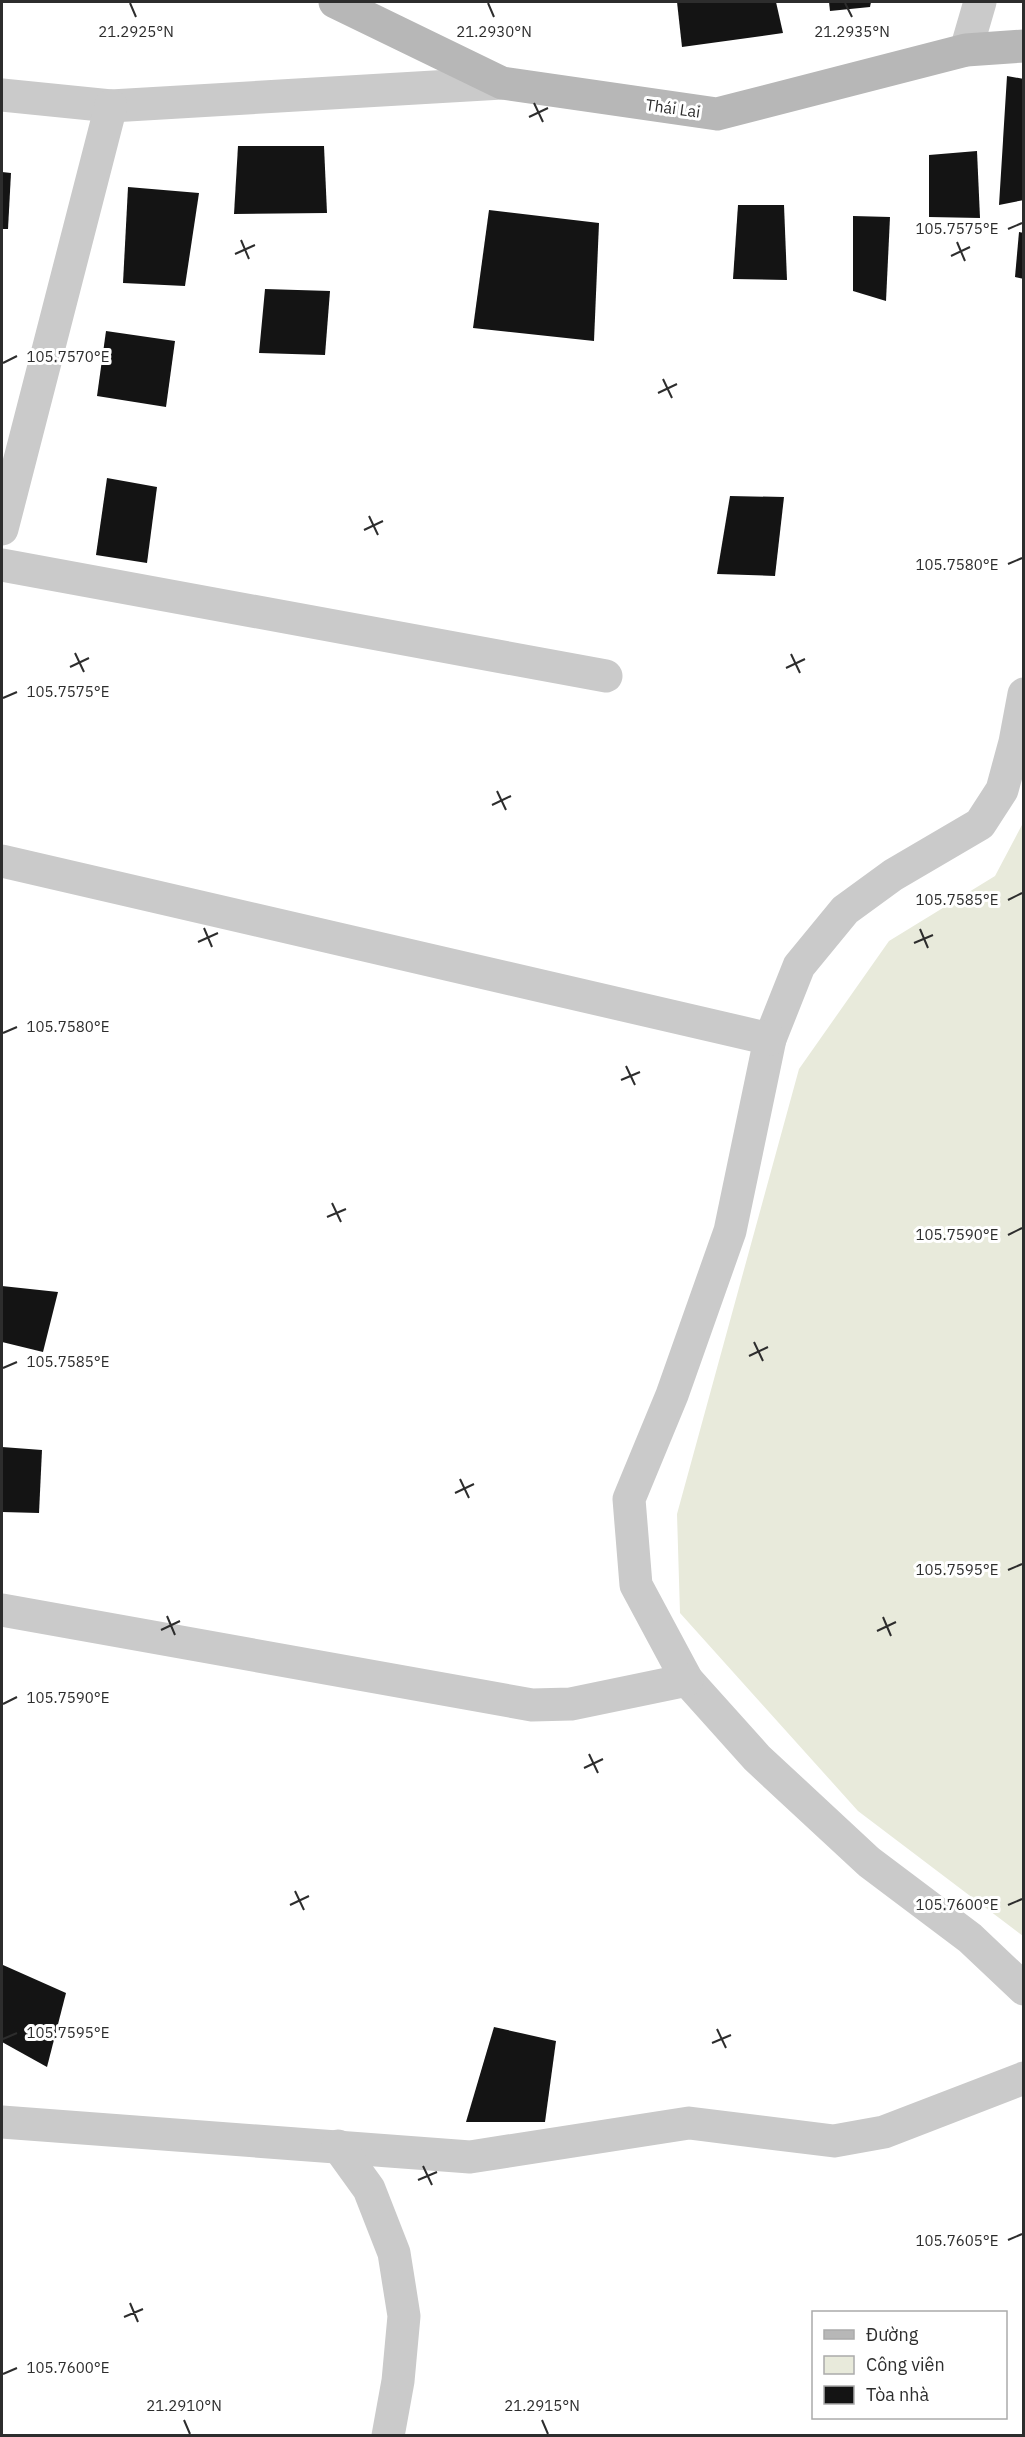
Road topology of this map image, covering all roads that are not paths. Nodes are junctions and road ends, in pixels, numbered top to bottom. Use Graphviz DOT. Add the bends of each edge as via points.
graph roads {
  1 [pos="335,2"];
  2 [pos="980,2"];
  3 [pos="1023,46"];
  4 [pos="966,50"];
  5 [pos="502,83"];
  6 [pos="2,95"];
  7 [pos="111,106"];
  8 [pos="2,529"];
  9 [pos="2,565"];
  10 [pos="606,676"];
  11 [pos="1023,694"];
  12 [pos="2,861"];
  13 [pos="770,1039"];
  14 [pos="2,1610"];
  15 [pos="687,1680"];
  16 [pos="1023,1989"];
  17 [pos="1023,2078"];
  18 [pos="2,2122"];
  19 [pos="338,2146"];
  20 [pos="388,2436"];
  1 -- 5 [label="street, Thái Lai"];
  2 -- 4 [label="street"];
  3 -- 4 [label="street, Thái Lai"];
  4 -- 5 [label="street, Thái Lai" via="717,114"];
  5 -- 7 [label="street"];
  6 -- 7 [label="street"];
  7 -- 8 [label="street"];
  9 -- 10 [label="street"];
  11 -- 13 [label="street" via="1002,790 980,824 893,875 845,910 799,966"];
  12 -- 13 [label="street"];
  13 -- 15 [label="street" via="730,1231 672,1395 629,1499 636,1585"];
  14 -- 15 [label="street" via="532,1705 571,1704"];
  15 -- 16 [label="street" via="757,1758 869,1862 970,1938"];
  17 -- 19 [label="street" via="884,2132 834,2141 689,2123 470,2157"];
  18 -- 19 [label="street"];
  19 -- 20 [label="street" via="369,2188 394,2253 404,2316"];
}
